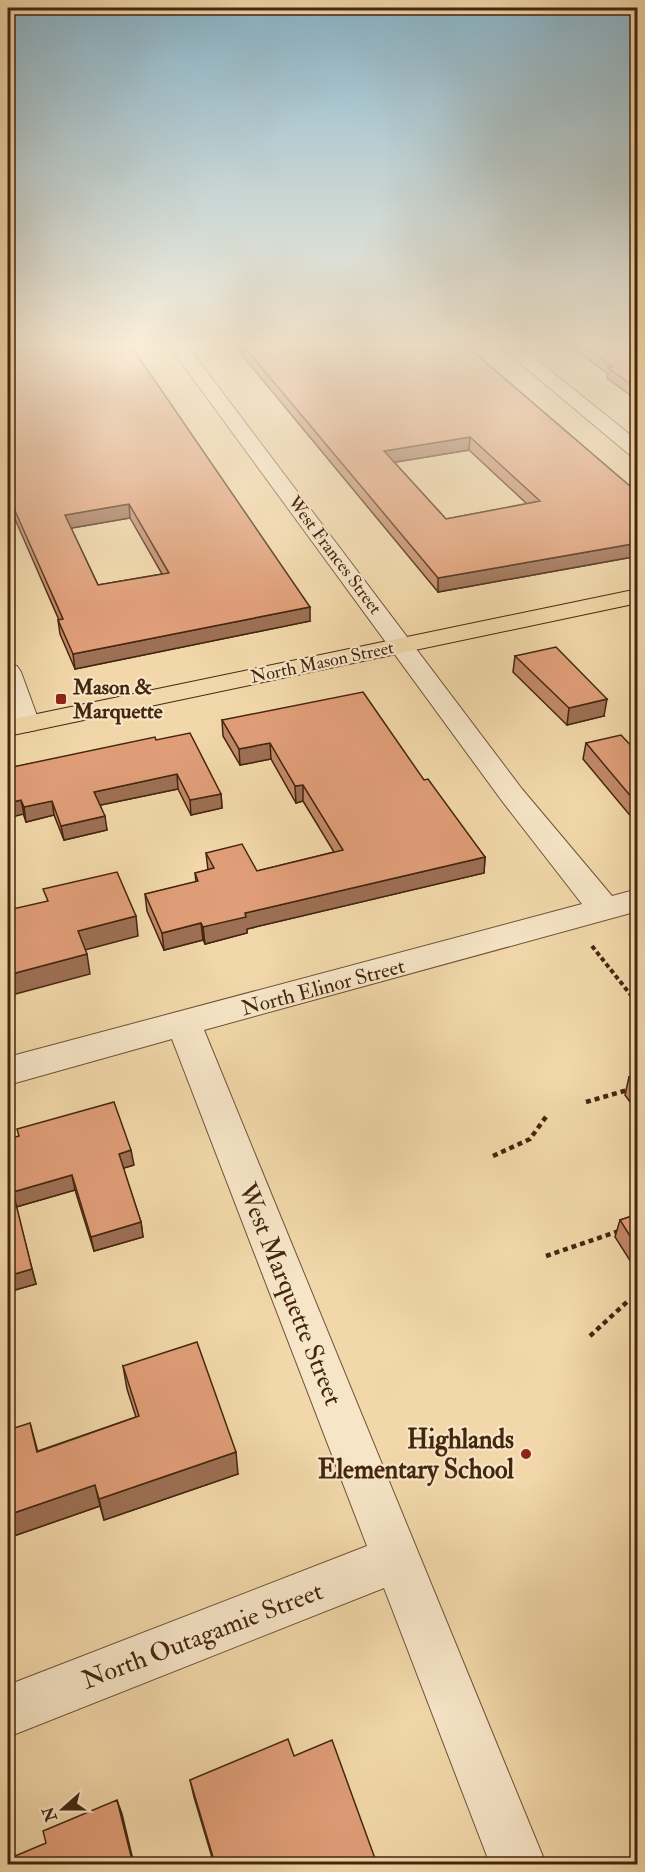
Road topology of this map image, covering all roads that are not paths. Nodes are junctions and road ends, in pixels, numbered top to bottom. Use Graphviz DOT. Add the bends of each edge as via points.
graph roads {
  1 [pos="242,430"];
  2 [pos="612,430"];
  3 [pos="638,452"];
  4 [pos="638,596"];
  5 [pos="403,645"];
  6 [pos="8,672"];
  7 [pos="17,726"];
  8 [pos="638,900"];
  9 [pos="605,909"];
  10 [pos="184,1024"];
  11 [pos="8,1071"];
  12 [pos="396,1559"];
  13 [pos="8,1712"];
  14 [pos="518,1864"];
  1 -- 5 [label="street, West Frances Street"];
  2 -- 3 [label="street"];
  4 -- 5 [label="main road, North Mason Street"];
  5 -- 7 [label="main road, North Mason Street"];
  5 -- 9 [label="street, West Frances Street" via="519,804"];
  6 -- 7 [label="street"];
  8 -- 9 [label="street, North Elinor Street"];
  9 -- 10 [label="street, North Elinor Street"];
  10 -- 11 [label="street, North Elinor Street"];
  10 -- 12 [label="street, West Marquette Street"];
  12 -- 13 [label="street, North Outagamie Street"];
  12 -- 14 [label="street, West Marquette Street"];
}
